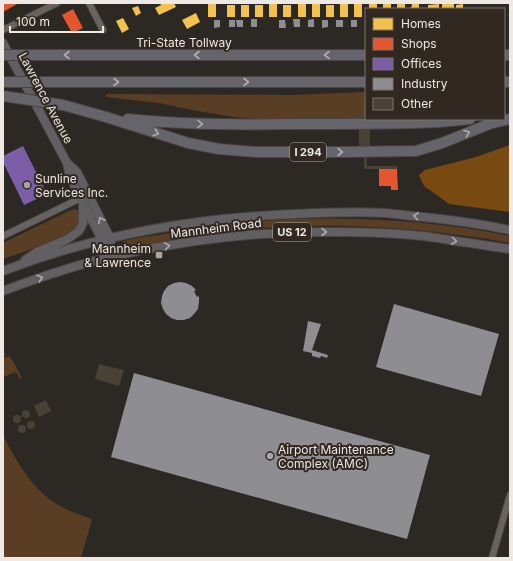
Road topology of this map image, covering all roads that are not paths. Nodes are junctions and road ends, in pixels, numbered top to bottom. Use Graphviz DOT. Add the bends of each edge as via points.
graph roads {
  1 [pos="56,3"];
  2 [pos="89,3"];
  3 [pos="3,30"];
  4 [pos="103,30"];
  5 [pos="3,44"];
  6 [pos="3,55"];
  7 [pos="365,55"];
  8 [pos="3,82"];
  9 [pos="365,82"];
  10 [pos="3,96"];
  11 [pos="106,117"];
  12 [pos="510,119"];
  13 [pos="460,120"];
  14 [pos="67,163"];
  15 [pos="82,200"];
  16 [pos="510,230"];
  17 [pos="3,236"];
  18 [pos="106,239"];
  19 [pos="510,249"];
  20 [pos="115,256"];
  21 [pos="14,267"];
  22 [pos="3,271"];
  23 [pos="3,291"];
  24 [pos="510,495"];
  25 [pos="492,558"];
  1 -- 3 [label="street"];
  2 -- 4 [label="street"];
  5 -- 14 [label="main road, Lawrence Avenue"];
  7 -- 6 [label="highway, Tri-State Tollway, one-way, bridge"];
  8 -- 9 [label="highway, one-way, bridge"];
  10 -- 11 [label="highway, I 294, bridge" via="63,105"];
  11 -- 12 [label="highway, I 294, one-way" via="188,143 218,149 256,152 416,151 492,123"];
  11 -- 13 [label="highway, I 294, one-way" via="220,124 399,124"];
  14 -- 15 [label="main road, Lawrence Avenue" via="70,177"];
  18 -- 14 [label="main road, Lawrence Avenue, one-way" via="77,172"];
  15 -- 17 [label="street"];
  15 -- 18 [label="main road, Lawrence Avenue"];
  15 -- 21 [label="main road" via="83,223 79,231"];
  16 -- 18 [label="main road, Mannheim Road / US 12, one-way" via="384,213 324,212 226,218"];
  18 -- 20 [label="main road, Lawrence Avenue"];
  18 -- 21 [label="main road, Mannheim Road / US 12"];
  20 -- 19 [label="main road, Mannheim Road / US 12, one-way" via="210,239 300,231 422,236"];
  23 -- 20 [label="main road, Mannheim Road / US 12, one-way" via="73,267"];
  21 -- 22 [label="main road, Mannheim Road / US 12"];
  24 -- 25 [label="street"];
}
